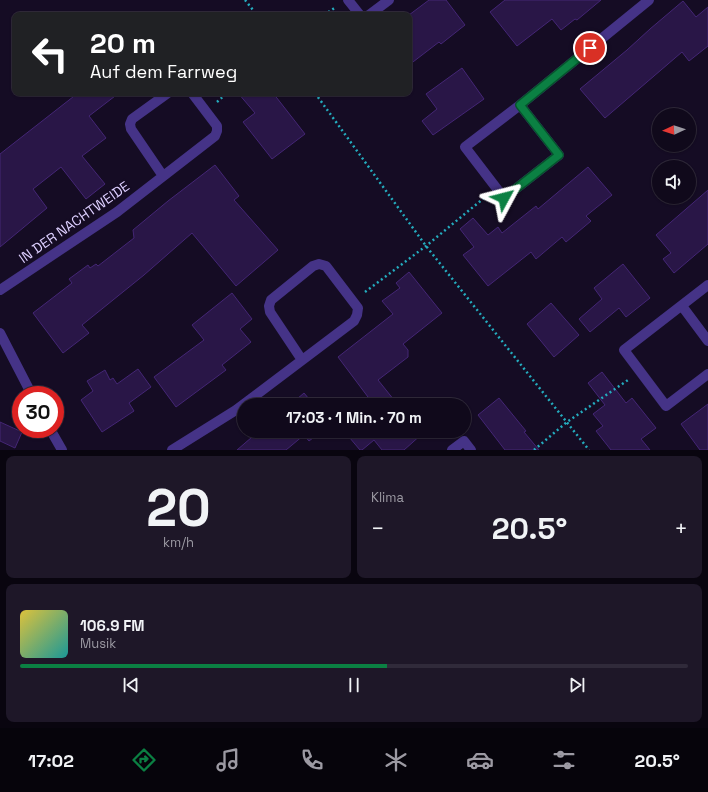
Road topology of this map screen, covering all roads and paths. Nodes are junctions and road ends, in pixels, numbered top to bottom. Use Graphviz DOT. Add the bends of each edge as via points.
graph roads {
  1 [pos="245,0"];
  2 [pos="348,0"];
  3 [pos="389,0"];
  4 [pos="649,0"];
  5 [pos="255,12"];
  6 [pos="358,12"];
  7 [pos="373,12"];
  8 [pos="164,96"];
  9 [pos="194,96"];
  10 [pos="317,96"];
  11 [pos="520,105"];
  12 [pos="163,176"];
  13 [pos="497,188"];
  14 [pos="426,246"];
  15 [pos="708,285"];
  16 [pos="0,290"];
  17 [pos="352,302"];
  18 [pos="682,306"];
  19 [pos="0,333"];
  20 [pos="708,341"];
  21 [pos="302,360"];
  22 [pos="640,371"];
  23 [pos="708,374"];
  24 [pos="27,386"];
  25 [pos="567,422"];
  26 [pos="55,438"];
  27 [pos="62,450"];
  28 [pos="172,450"];
  29 [pos="452,450"];
  30 [pos="470,450"];
  31 [pos="534,450"];
  32 [pos="589,450"];
  1 -- 5 [label="path"];
  2 -- 6 [label="street"];
  3 -- 7 [label="street"];
  4 -- 11 [label="street"];
  8 -- 12 [label="street" via="130,124"];
  9 -- 12 [label="street, IN DER NACHTWEIDE" via="217,126 217,131 215,136"];
  10 -- 14 [label="path"];
  11 -- 13 [label="street" via="465,147"];
  11 -- 13 [label="street" via="559,155 504,198"];
  12 -- 16 [label="street, IN DER NACHTWEIDE" via="117,212"];
  13 -- 14 [label="path"];
  14 -- 17 [label="path"];
  14 -- 25 [label="path"];
  15 -- 18 [label="street"];
  17 -- 21 [label="street" via="358,308 354,321"];
  17 -- 21 [label="street" via="326,266 319,264 313,266 272,300 270,312"];
  18 -- 20 [label="street"];
  18 -- 22 [label="street" via="624,350"];
  19 -- 24 [label="street"];
  21 -- 28 [label="street" via="236,410"];
  22 -- 23 [label="street" via="666,406"];
  22 -- 25 [label="path"];
  25 -- 31 [label="path"];
  25 -- 32 [label="path"];
  26 -- 27 [label="street"];
  29 -- 30 [label="street" via="464,441"];
}
